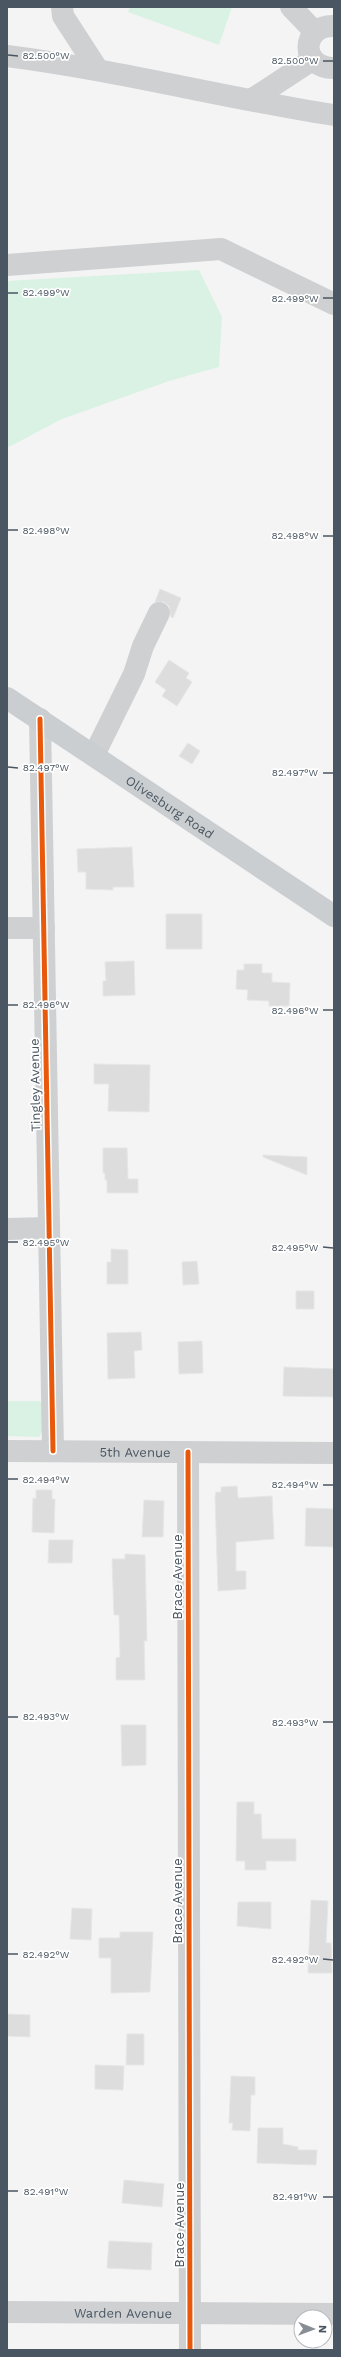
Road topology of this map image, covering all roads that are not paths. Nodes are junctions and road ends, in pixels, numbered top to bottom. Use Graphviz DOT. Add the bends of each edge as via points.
graph roads {
  1 [pos="62,7"];
  2 [pos="291,7"];
  3 [pos="324,29"];
  4 [pos="7,56"];
  5 [pos="312,60"];
  6 [pos="334,68"];
  7 [pos="98,70"];
  8 [pos="251,100"];
  9 [pos="334,115"];
  10 [pos="7,265"];
  11 [pos="334,304"];
  12 [pos="159,613"];
  13 [pos="7,698"];
  14 [pos="40,719"];
  15 [pos="94,755"];
  16 [pos="334,916"];
  17 [pos="7,928"];
  18 [pos="44,928"];
  19 [pos="49,1228"];
  20 [pos="7,1229"];
  21 [pos="7,1451"];
  22 [pos="53,1451"];
  23 [pos="188,1452"];
  24 [pos="334,1453"];
  25 [pos="7,2312"];
  26 [pos="190,2313"];
  27 [pos="334,2314"];
  28 [pos="190,2350"];
  1 -- 7 [label="street" via="63,16"];
  2 -- 3 [label="street"];
  3 -- 5 [label="street" via="309,42"];
  4 -- 7 [label="street"];
  5 -- 6 [label="street" via="324,68"];
  5 -- 8 [label="street"];
  7 -- 8 [label="street"];
  8 -- 9 [label="street"];
  10 -- 11 [label="street" via="221,249"];
  12 -- 15 [label="street" via="143,646 134,674"];
  13 -- 14 [label="main road, Olivesburg Road"];
  14 -- 15 [label="main road, Olivesburg Road"];
  14 -- 18 [label="street, Tingley Avenue"];
  15 -- 16 [label="main road, Olivesburg Road"];
  17 -- 18 [label="street"];
  18 -- 19 [label="street, Tingley Avenue"];
  19 -- 20 [label="street"];
  19 -- 22 [label="street, Tingley Avenue"];
  21 -- 22 [label="street, 5th Avenue"];
  22 -- 23 [label="street, 5th Avenue"];
  23 -- 24 [label="street, 5th Avenue"];
  23 -- 26 [label="street, Brace Avenue"];
  25 -- 26 [label="street, Warden Avenue"];
  26 -- 27 [label="street, Warden Avenue"];
  26 -- 28 [label="street, Brace Avenue"];
}
